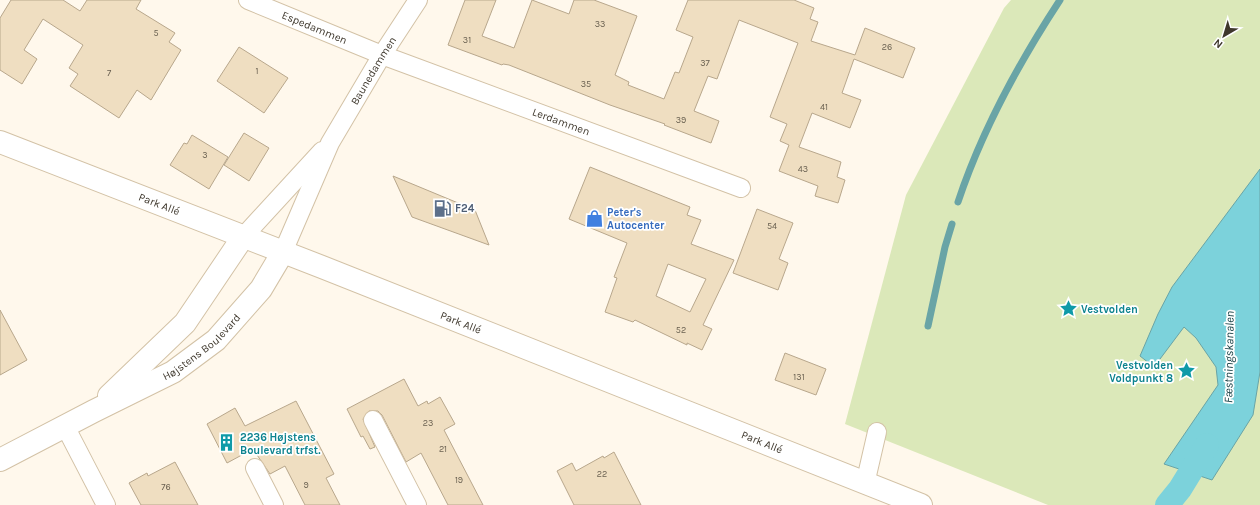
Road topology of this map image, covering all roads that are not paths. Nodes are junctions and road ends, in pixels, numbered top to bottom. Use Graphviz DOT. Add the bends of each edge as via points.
graph roads {
  1 [pos="248,0"];
  2 [pos="418,0"];
  3 [pos="382,54"];
  4 [pos="0,142"];
  5 [pos="330,143"];
  6 [pos="741,188"];
  7 [pos="243,237"];
  8 [pos="282,252"];
  9 [pos="94,411"];
  10 [pos="373,420"];
  11 [pos="65,426"];
  12 [pos="878,432"];
  13 [pos="0,460"];
  14 [pos="255,468"];
  15 [pos="865,484"];
  16 [pos="106,505"];
  17 [pos="274,505"];
  18 [pos="417,505"];
  19 [pos="921,505"];
  1 -- 3 [label="street, Espedammen"];
  2 -- 3 [label="street, Baunedammen"];
  3 -- 5 [label="street, Baunedammen"];
  3 -- 6 [label="street, Lerdammen"];
  4 -- 7 [label="street, Park Allé"];
  5 -- 7 [label="street, Baunedammen"];
  5 -- 8 [label="street, Baunedammen"];
  7 -- 8 [label="street, Park Allé"];
  7 -- 9 [label="street, Højstens Boulevard" via="185,323"];
  8 -- 9 [label="street, Højstens Boulevard" via="262,289 216,340 173,372"];
  8 -- 15 [label="street, Park Allé"];
  9 -- 11 [label="street, Højstens Boulevard"];
  10 -- 18 [label="street"];
  11 -- 13 [label="street, Højstens Boulevard"];
  11 -- 16 [label="street"];
  12 -- 15 [label="street"];
  14 -- 17 [label="street"];
  15 -- 19 [label="street, Park Allé"];
}
